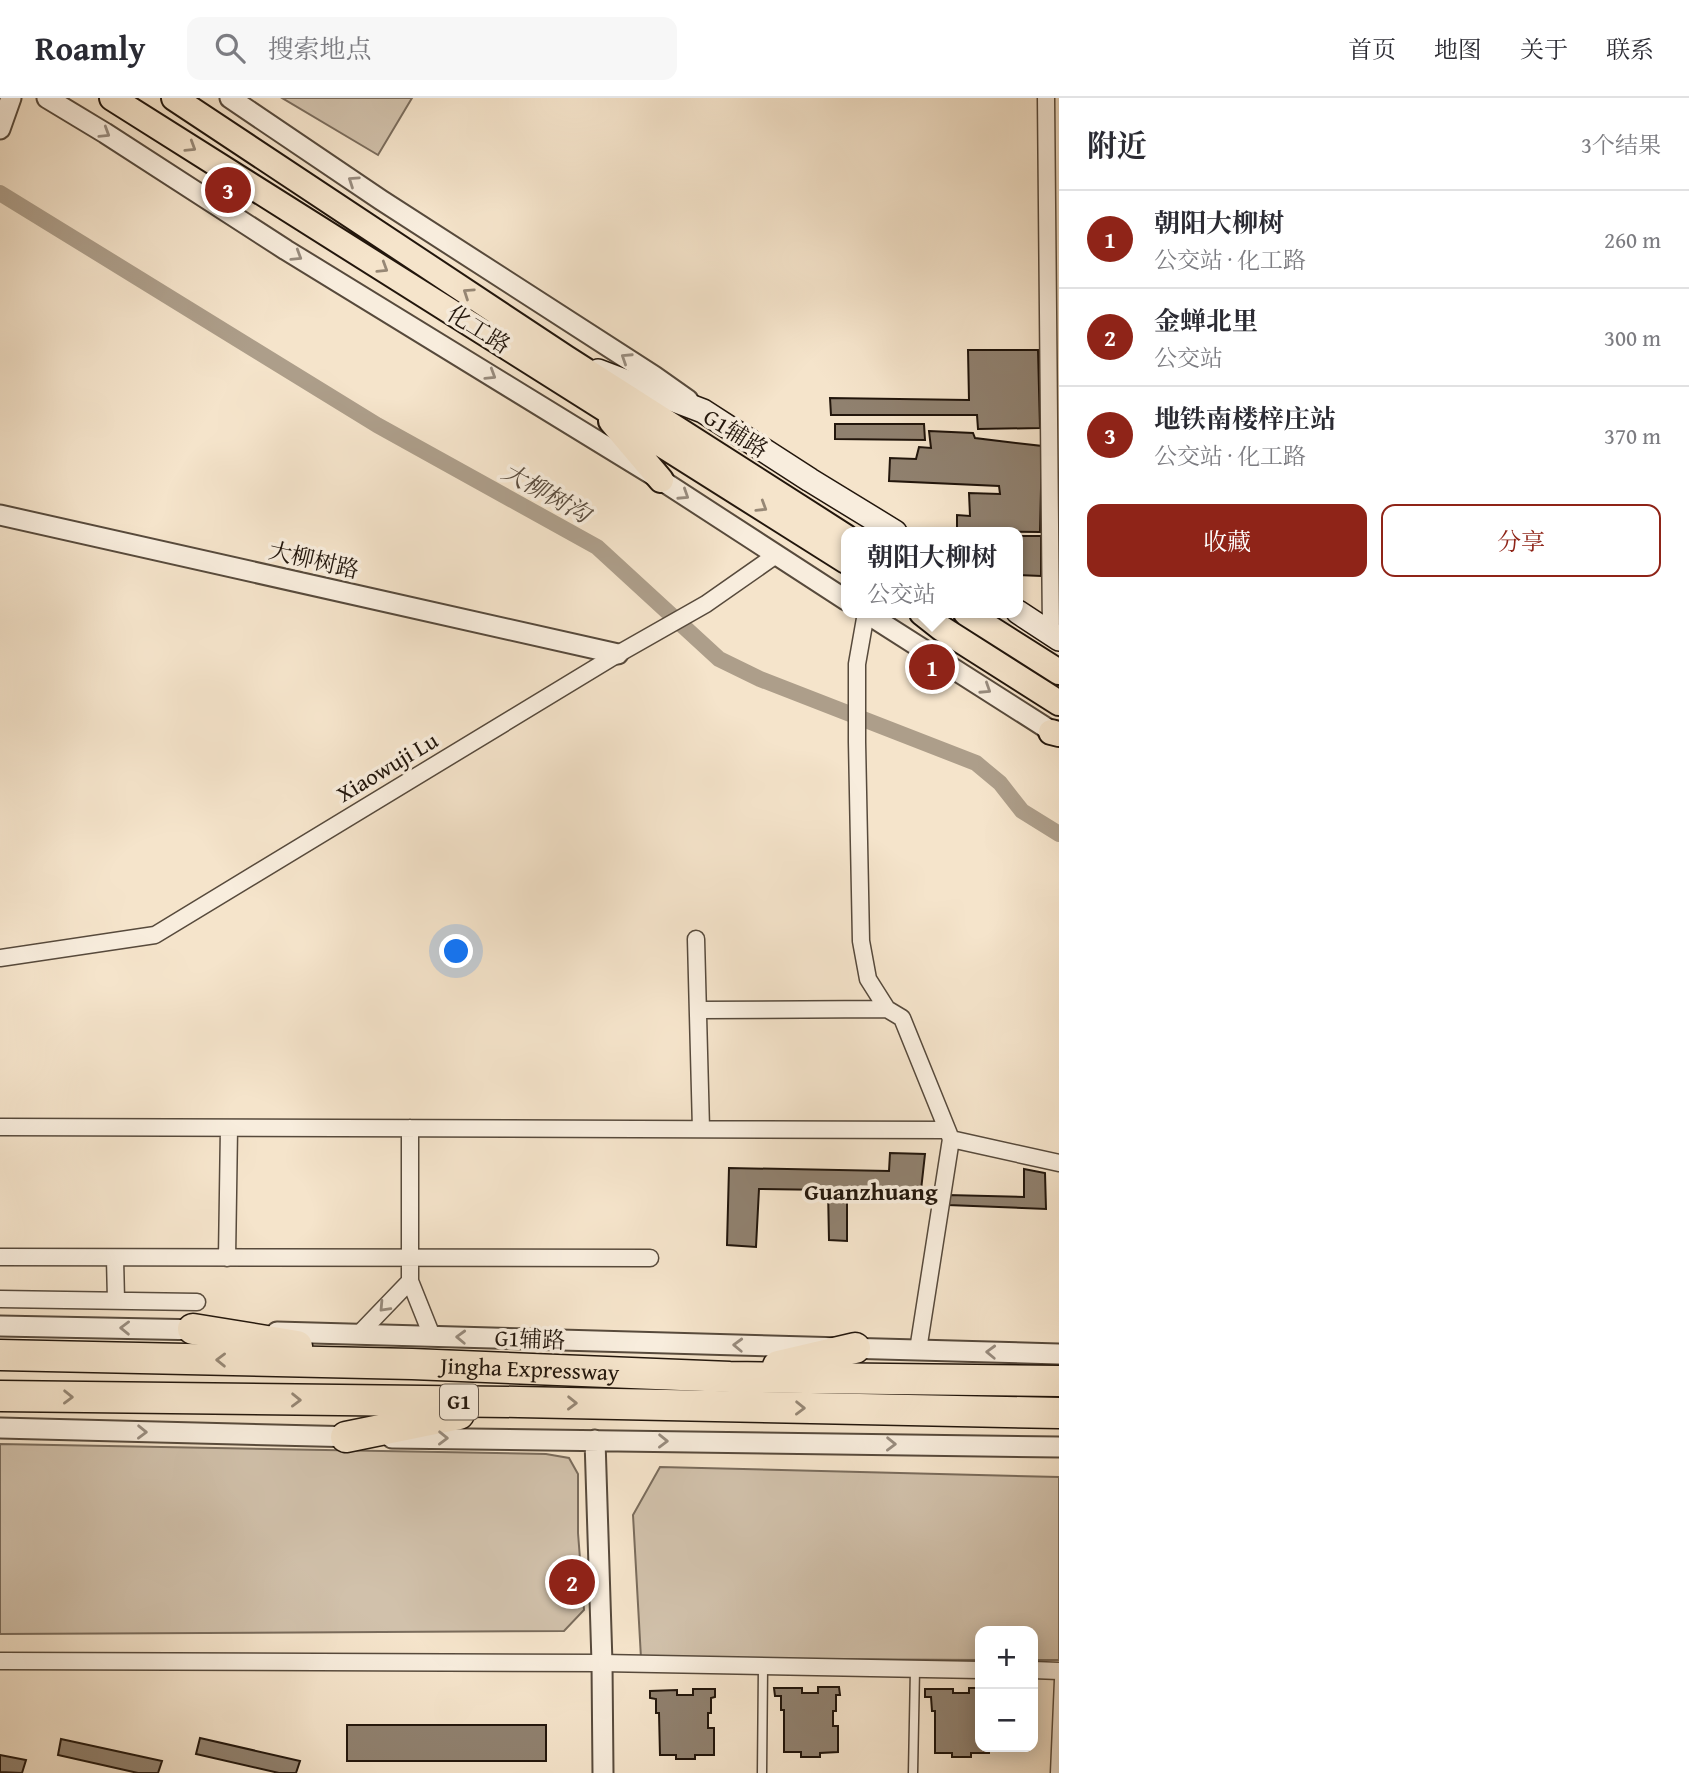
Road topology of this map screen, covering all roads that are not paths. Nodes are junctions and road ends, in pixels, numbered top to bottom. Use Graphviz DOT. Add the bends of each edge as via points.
graph roads {
  1 [pos="11,98"];
  2 [pos="47,98"];
  3 [pos="112,98"];
  4 [pos="174,98"];
  5 [pos="230,98"];
  6 [pos="1046,98"];
  7 [pos="0,129"];
  8 [pos="566,358"];
  9 [pos="595,402"];
  10 [pos="703,411"];
  11 [pos="661,480"];
  12 [pos="0,515"];
  13 [pos="887,527"];
  14 [pos="841,534"];
  15 [pos="776,555"];
  16 [pos="841,558"];
  17 [pos="841,597"];
  18 [pos="1023,615"];
  19 [pos="865,618"];
  20 [pos="874,618"];
  21 [pos="928,618"];
  22 [pos="974,618"];
  23 [pos="1056,636"];
  24 [pos="618,654"];
  25 [pos="1059,672"];
  26 [pos="1059,703"];
  27 [pos="1056,734"];
  28 [pos="696,939"];
  29 [pos="0,958"];
  30 [pos="887,1009"];
  31 [pos="698,1010"];
  32 [pos="0,1127"];
  33 [pos="229,1128"];
  34 [pos="410,1128"];
  35 [pos="701,1129"];
  36 [pos="949,1135"];
  37 [pos="1059,1163"];
  38 [pos="0,1257"];
  39 [pos="115,1258"];
  40 [pos="227,1258"];
  41 [pos="409,1258"];
  42 [pos="650,1258"];
  43 [pos="410,1281"];
  44 [pos="0,1299"];
  45 [pos="116,1300"];
  46 [pos="195,1315"];
  47 [pos="0,1326"];
  48 [pos="359,1334"];
  49 [pos="432,1336"];
  50 [pos="855,1348"];
  51 [pos="1059,1354"];
  52 [pos="0,1355"];
  53 [pos="412,1364"];
  54 [pos="918,1365"];
  55 [pos="730,1377"];
  56 [pos="1059,1381"];
  57 [pos="0,1396"];
  58 [pos="519,1402"];
  59 [pos="1059,1413"];
  60 [pos="0,1428"];
  61 [pos="346,1437"];
  62 [pos="595,1440"];
  63 [pos="1059,1447"];
  64 [pos="0,1661"];
  65 [pos="602,1663"];
  66 [pos="762,1667"];
  67 [pos="915,1669"];
  68 [pos="975,1670"];
  69 [pos="1038,1670"];
  70 [pos="1059,1671"];
  71 [pos="1059,1679"];
  72 [pos="603,1773"];
  73 [pos="762,1773"];
  74 [pos="913,1773"];
  75 [pos="1055,1773"];
  1 -- 7 [label="street"];
  2 -- 11 [label="street, one-way"];
  3 -- 9 [label="main road, 化工路, one-way"];
  8 -- 4 [label="main road, 化工路, one-way"];
  10 -- 5 [label="street, one-way"];
  6 -- 23 [label="street"];
  8 -- 10 [label="main road, G1辅路"];
  8 -- 14 [label="main road, 化工路"];
  9 -- 11 [label="main road"];
  9 -- 16 [label="main road, 化工路, one-way"];
  10 -- 13 [label="main road, G1辅路"];
  11 -- 15 [label="street, one-way"];
  12 -- 24 [label="street, 大柳树路"];
  15 -- 17 [label="street"];
  15 -- 24 [label="street, Xiaowuji Lu" via="706,604"];
  18 -- 23 [label="main road"];
  19 -- 30 [label="street" via="857,664 856,727 861,941 868,979"];
  20 -- 27 [label="street, one-way"];
  21 -- 26 [label="main road"];
  22 -- 25 [label="main road"];
  24 -- 29 [label="street, Xiaowuji Lu" via="155,935"];
  28 -- 31 [label="street"];
  30 -- 31 [label="street"];
  30 -- 36 [label="street" via="902,1018"];
  31 -- 35 [label="street"];
  32 -- 33 [label="street"];
  33 -- 34 [label="street"];
  33 -- 40 [label="street"];
  34 -- 35 [label="street"];
  34 -- 41 [label="street"];
  35 -- 36 [label="street"];
  36 -- 37 [label="street"];
  36 -- 54 [label="street"];
  38 -- 39 [label="street"];
  39 -- 40 [label="street"];
  39 -- 45 [label="street"];
  40 -- 41 [label="street"];
  41 -- 42 [label="street"];
  41 -- 43 [label="street"];
  43 -- 48 [label="street, one-way"];
  43 -- 49 [label="street"];
  44 -- 45 [label="street"];
  45 -- 46 [label="street"];
  46 -- 47 [label="street, G1辅路, one-way"];
  46 -- 48 [label="street, G1辅路"];
  46 -- 53 [label="highway"];
  48 -- 49 [label="street, G1辅路"];
  50 -- 49 [label="street, G1辅路, one-way"];
  50 -- 54 [label="street, G1辅路"];
  50 -- 55 [label="highway"];
  51 -- 54 [label="street, G1辅路, one-way"];
  53 -- 52 [label="highway, Jingha Expressway / G1, one-way"];
  53 -- 55 [label="highway, Jingha Expressway / G1"];
  54 -- 55 [label="highway, Jingha Expressway / G1"];
  54 -- 56 [label="highway, Jingha Expressway / G1"];
  57 -- 58 [label="highway, Jingha Expressway / G1, one-way"];
  58 -- 59 [label="highway, Jingha Expressway / G1, one-way"];
  58 -- 61 [label="highway"];
  60 -- 61 [label="street, one-way"];
  61 -- 62 [label="street, one-way"];
  62 -- 63 [label="street, one-way"];
  62 -- 65 [label="street"];
  64 -- 65 [label="street"];
  65 -- 66 [label="street"];
  65 -- 72 [label="street"];
  66 -- 67 [label="street"];
  66 -- 73 [label="lane"];
  67 -- 68 [label="street"];
  67 -- 74 [label="lane"];
  69 -- 70 [label="street"];
  71 -- 75 [label="lane"];
}
